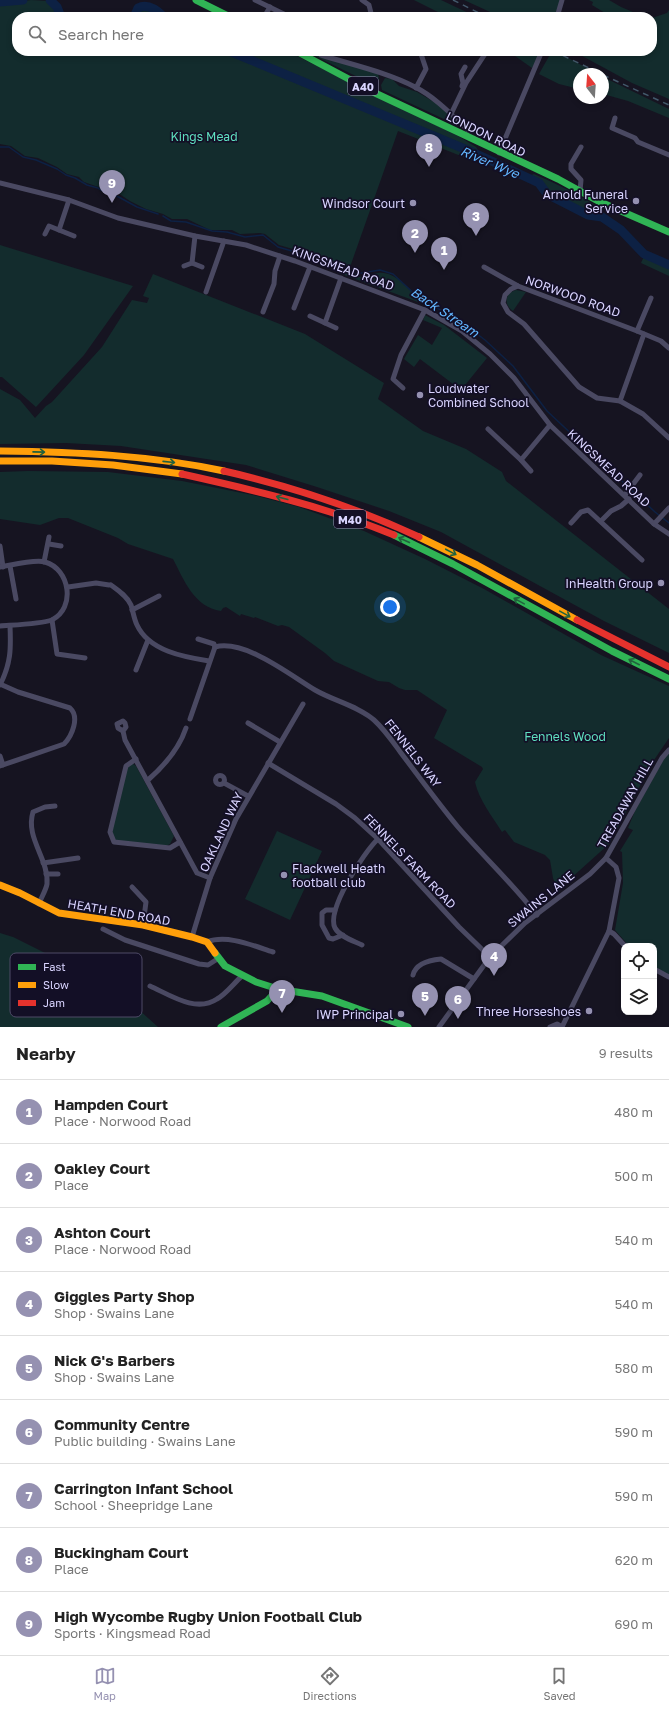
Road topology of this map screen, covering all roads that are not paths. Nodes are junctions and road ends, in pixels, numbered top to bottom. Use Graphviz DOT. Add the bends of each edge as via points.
graph roads {
  1 [pos="196,0"];
  2 [pos="255,0"];
  3 [pos="362,0"];
  4 [pos="562,0"];
  5 [pos="270,7"];
  6 [pos="220,12"];
  7 [pos="267,12"];
  8 [pos="280,12"];
  9 [pos="371,12"];
  10 [pos="558,12"];
  11 [pos="305,56"];
  12 [pos="324,56"];
  13 [pos="422,56"];
  14 [pos="484,56"];
  15 [pos="540,56"];
  16 [pos="465,67"];
  17 [pos="416,88"];
  18 [pos="450,113"];
  19 [pos="615,118"];
  20 [pos="468,130"];
  21 [pos="581,147"];
  22 [pos="499,152"];
  23 [pos="669,155"];
  24 [pos="0,183"];
  25 [pos="580,191"];
  26 [pos="70,200"];
  27 [pos="59,230"];
  28 [pos="669,232"];
  29 [pos="45,234"];
  30 [pos="74,236"];
  31 [pos="196,236"];
  32 [pos="224,241"];
  33 [pos="280,256"];
  34 [pos="192,263"];
  35 [pos="184,266"];
  36 [pos="202,267"];
  37 [pos="310,267"];
  38 [pos="484,267"];
  39 [pos="341,278"];
  40 [pos="518,286"];
  41 [pos="206,292"];
  42 [pos="651,298"];
  43 [pos="294,308"];
  44 [pos="425,310"];
  45 [pos="263,312"];
  46 [pos="310,316"];
  47 [pos="325,323"];
  48 [pos="336,328"];
  49 [pos="637,331"];
  50 [pos="644,334"];
  51 [pos="669,348"];
  52 [pos="403,388"];
  53 [pos="620,401"];
  54 [pos="550,425"];
  55 [pos="488,429"];
  56 [pos="669,438"];
  57 [pos="0,451"];
  58 [pos="521,460"];
  59 [pos="0,461"];
  60 [pos="532,471"];
  61 [pos="640,475"];
  62 [pos="627,497"];
  63 [pos="669,508"];
  64 [pos="658,519"];
  65 [pos="601,521"];
  66 [pos="571,523"];
  67 [pos="669,534"];
  68 [pos="49,537"];
  69 [pos="49,544"];
  70 [pos="0,546"];
  71 [pos="61,546"];
  72 [pos="642,560"];
  73 [pos="44,562"];
  74 [pos="10,566"];
  75 [pos="2,567"];
  76 [pos="68,587"];
  77 [pos="159,596"];
  78 [pos="16,599"];
  79 [pos="132,610"];
  80 [pos="52,620"];
  81 [pos="0,626"];
  82 [pos="10,626"];
  83 [pos="198,639"];
  84 [pos="148,640"];
  85 [pos="215,647"];
  86 [pos="85,658"];
  87 [pos="209,661"];
  88 [pos="669,667"];
  89 [pos="136,670"];
  90 [pos="669,678"];
  91 [pos="0,685"];
  92 [pos="303,704"];
  93 [pos="190,719"];
  94 [pos="248,723"];
  95 [pos="186,728"];
  96 [pos="123,731"];
  97 [pos="280,742"];
  98 [pos="669,750"];
  99 [pos="0,756"];
  100 [pos="136,759"];
  101 [pos="268,763"];
  102 [pos="2,766"];
  103 [pos="148,780"];
  104 [pos="224,783"];
  105 [pos="248,796"];
  106 [pos="55,806"];
  107 [pos="378,839"];
  108 [pos="180,842"];
  109 [pos="78,858"];
  110 [pos="606,858"];
  111 [pos="43,863"];
  112 [pos="600,865"];
  113 [pos="46,874"];
  114 [pos="58,874"];
  115 [pos="210,878"];
  116 [pos="0,885"];
  117 [pos="132,887"];
  118 [pos="39,904"];
  119 [pos="335,910"];
  120 [pos="537,915"];
  121 [pos="143,924"];
  122 [pos="103,929"];
  123 [pos="609,931"];
  124 [pos="343,935"];
  125 [pos="192,937"];
  126 [pos="207,942"];
  127 [pos="622,943"];
  128 [pos="362,945"];
  129 [pos="273,952"];
  130 [pos="490,957"];
  131 [pos="219,958"];
  132 [pos="657,971"];
  133 [pos="413,975"];
  134 [pos="242,976"];
  135 [pos="669,977"];
  136 [pos="474,979"];
  137 [pos="150,986"];
  138 [pos="278,989"];
  139 [pos="221,1027"];
  140 [pos="408,1027"];
  141 [pos="439,1027"];
  142 [pos="550,1027"];
  143 [pos="562,1027"];
  1 -- 6 [label="main road"];
  2 -- 5 [label="street"];
  3 -- 9 [label="street" via="369,5"];
  4 -- 10 [label="street"];
  5 -- 7 [label="street"];
  5 -- 8 [label="street"];
  11 -- 22 [label="main road, LONDON ROAD / A40" via="375,93"];
  12 -- 17 [label="street, LONDON ROAD" via="383,74"];
  13 -- 17 [label="street" via="426,69"];
  14 -- 18 [label="street"];
  15 -- 22 [label="street"];
  16 -- 18 [label="street" via="461,74 463,83"];
  17 -- 18 [label="street, LONDON ROAD"];
  18 -- 20 [label="street, LONDON ROAD"];
  19 -- 23 [label="street" via="612,128"];
  21 -- 25 [label="street" via="571,164 571,169 581,180"];
  22 -- 25 [label="main road, LONDON ROAD / A40"];
  24 -- 26 [label="street, KINGSMEAD ROAD"];
  25 -- 28 [label="main road, LONDON ROAD / A40"];
  26 -- 27 [label="street"];
  26 -- 31 [label="street, KINGSMEAD ROAD" via="118,218"];
  27 -- 29 [label="street" via="49,226"];
  27 -- 30 [label="street"];
  31 -- 32 [label="street, KINGSMEAD ROAD"];
  31 -- 34 [label="street"];
  32 -- 33 [label="street, KINGSMEAD ROAD"];
  32 -- 41 [label="street"];
  33 -- 37 [label="street, KINGSMEAD ROAD"];
  33 -- 45 [label="street" via="274,284"];
  34 -- 35 [label="street"];
  34 -- 36 [label="street"];
  37 -- 39 [label="street, KINGSMEAD ROAD"];
  37 -- 43 [label="street"];
  38 -- 40 [label="street, NORWOOD ROAD"];
  39 -- 44 [label="street, KINGSMEAD ROAD"];
  39 -- 47 [label="street"];
  40 -- 49 [label="street, NORWOOD ROAD"];
  40 -- 53 [label="street" via="505,295 503,303 508,312 524,324 579,387 597,398"];
  42 -- 49 [label="street"];
  44 -- 52 [label="street" via="400,355 392,379"];
  44 -- 54 [label="street, KINGSMEAD ROAD" via="462,331 490,354 514,378"];
  46 -- 47 [label="street"];
  47 -- 48 [label="street"];
  49 -- 50 [label="street, NORWOOD ROAD"];
  50 -- 51 [label="street, NORWOOD ROAD" via="658,339"];
  50 -- 53 [label="street"];
  53 -- 56 [label="street" via="643,414"];
  54 -- 58 [label="street"];
  54 -- 62 [label="street, KINGSMEAD ROAD"];
  55 -- 58 [label="street"];
  57 -- 88 [label="main road, M40, one-way" via="65,453 176,462 244,476 348,507 438,545 641,655"];
  58 -- 60 [label="street"];
  90 -- 59 [label="main road, M40, one-way" via="612,651 406,540 370,525 258,491 175,472 52,461"];
  61 -- 62 [label="street"];
  62 -- 64 [label="street, KINGSMEAD ROAD"];
  62 -- 65 [label="street" via="621,506"];
  63 -- 64 [label="street"];
  64 -- 67 [label="street, KINGSMEAD ROAD"];
  65 -- 66 [label="street" via="588,510 581,512"];
  65 -- 72 [label="street"];
  68 -- 69 [label="street"];
  69 -- 71 [label="street"];
  69 -- 73 [label="street"];
  70 -- 75 [label="street"];
  73 -- 74 [label="street"];
  73 -- 76 [label="street" via="58,569"];
  74 -- 75 [label="street"];
  74 -- 78 [label="street"];
  76 -- 79 [label="street" via="96,583 110,585 123,594 131,604"];
  76 -- 80 [label="street" via="61,612"];
  77 -- 79 [label="street"];
  79 -- 84 [label="street" via="137,625"];
  80 -- 82 [label="street"];
  80 -- 86 [label="street" via="57,654"];
  81 -- 82 [label="street"];
  82 -- 91 [label="street" via="11,654"];
  83 -- 85 [label="street" via="214,644"];
  84 -- 87 [label="street" via="165,650"];
  84 -- 89 [label="street"];
  85 -- 87 [label="street"];
  85 -- 120 [label="street, FENNELS WAY" via="223,645 252,652 316,690 374,720 459,827 516,888"];
  87 -- 93 [label="street"];
  91 -- 102 [label="street" via="70,708 74,711 75,719 70,739 64,744"];
  92 -- 97 [label="street, OAKLAND WAY"];
  94 -- 97 [label="street"];
  95 -- 103 [label="street" via="182,740 162,768"];
  96 -- 100 [label="street"];
  97 -- 101 [label="street, OAKLAND WAY"];
  98 -- 110 [label="street, TREADAWAY HILL" via="662,758"];
  99 -- 102 [label="street"];
  100 -- 103 [label="street"];
  100 -- 108 [label="street" via="126,766 110,832 114,842 170,848"];
  101 -- 105 [label="street, OAKLAND WAY"];
  101 -- 107 [label="street, FENNELS FARM ROAD" via="336,804"];
  103 -- 108 [label="street"];
  104 -- 105 [label="street"];
  105 -- 115 [label="street, OAKLAND WAY"];
  106 -- 111 [label="street" via="33,812 30,819 34,843"];
  107 -- 119 [label="street" via="353,872"];
  107 -- 130 [label="street, FENNELS FARM ROAD"];
  108 -- 115 [label="street" via="198,873"];
  109 -- 111 [label="street"];
  110 -- 112 [label="street, TREADAWAY HILL"];
  110 -- 123 [label="street" via="616,867 619,878"];
  111 -- 113 [label="street"];
  112 -- 120 [label="street, SWAINS LANE"];
  113 -- 114 [label="street"];
  113 -- 118 [label="street" via="47,884"];
  115 -- 125 [label="street, OAKLAND WAY"];
  116 -- 118 [label="main road, HEATH END ROAD"];
  117 -- 121 [label="street" via="146,902"];
  118 -- 121 [label="main road, HEATH END ROAD" via="59,913 74,916"];
  119 -- 124 [label="street" via="333,920"];
  119 -- 124 [label="street" via="326,910 322,913 322,925 329,938 333,940"];
  120 -- 130 [label="street, SWAINS LANE" via="525,923"];
  121 -- 125 [label="main road, HEATH END ROAD"];
  122 -- 131 [label="street" via="125,940 199,964 208,965"];
  123 -- 127 [label="street"];
  123 -- 143 [label="street"];
  124 -- 128 [label="street"];
  125 -- 126 [label="main road, HEATH END ROAD"];
  126 -- 129 [label="street" via="224,940 244,943"];
  126 -- 131 [label="main road"];
  130 -- 136 [label="street, SWAINS LANE"];
  131 -- 134 [label="main road" via="225,966"];
  132 -- 135 [label="street"];
  133 -- 136 [label="street" via="416,968 425,963 442,959"];
  134 -- 137 [label="street" via="217,1000 205,1004 188,1004"];
  134 -- 138 [label="main road"];
  136 -- 141 [label="street, SWAINS LANE"];
  138 -- 139 [label="main road" via="267,1002"];
  138 -- 140 [label="main road" via="322,996"];
  142 -- 143 [label="street" via="557,1024"];
}
